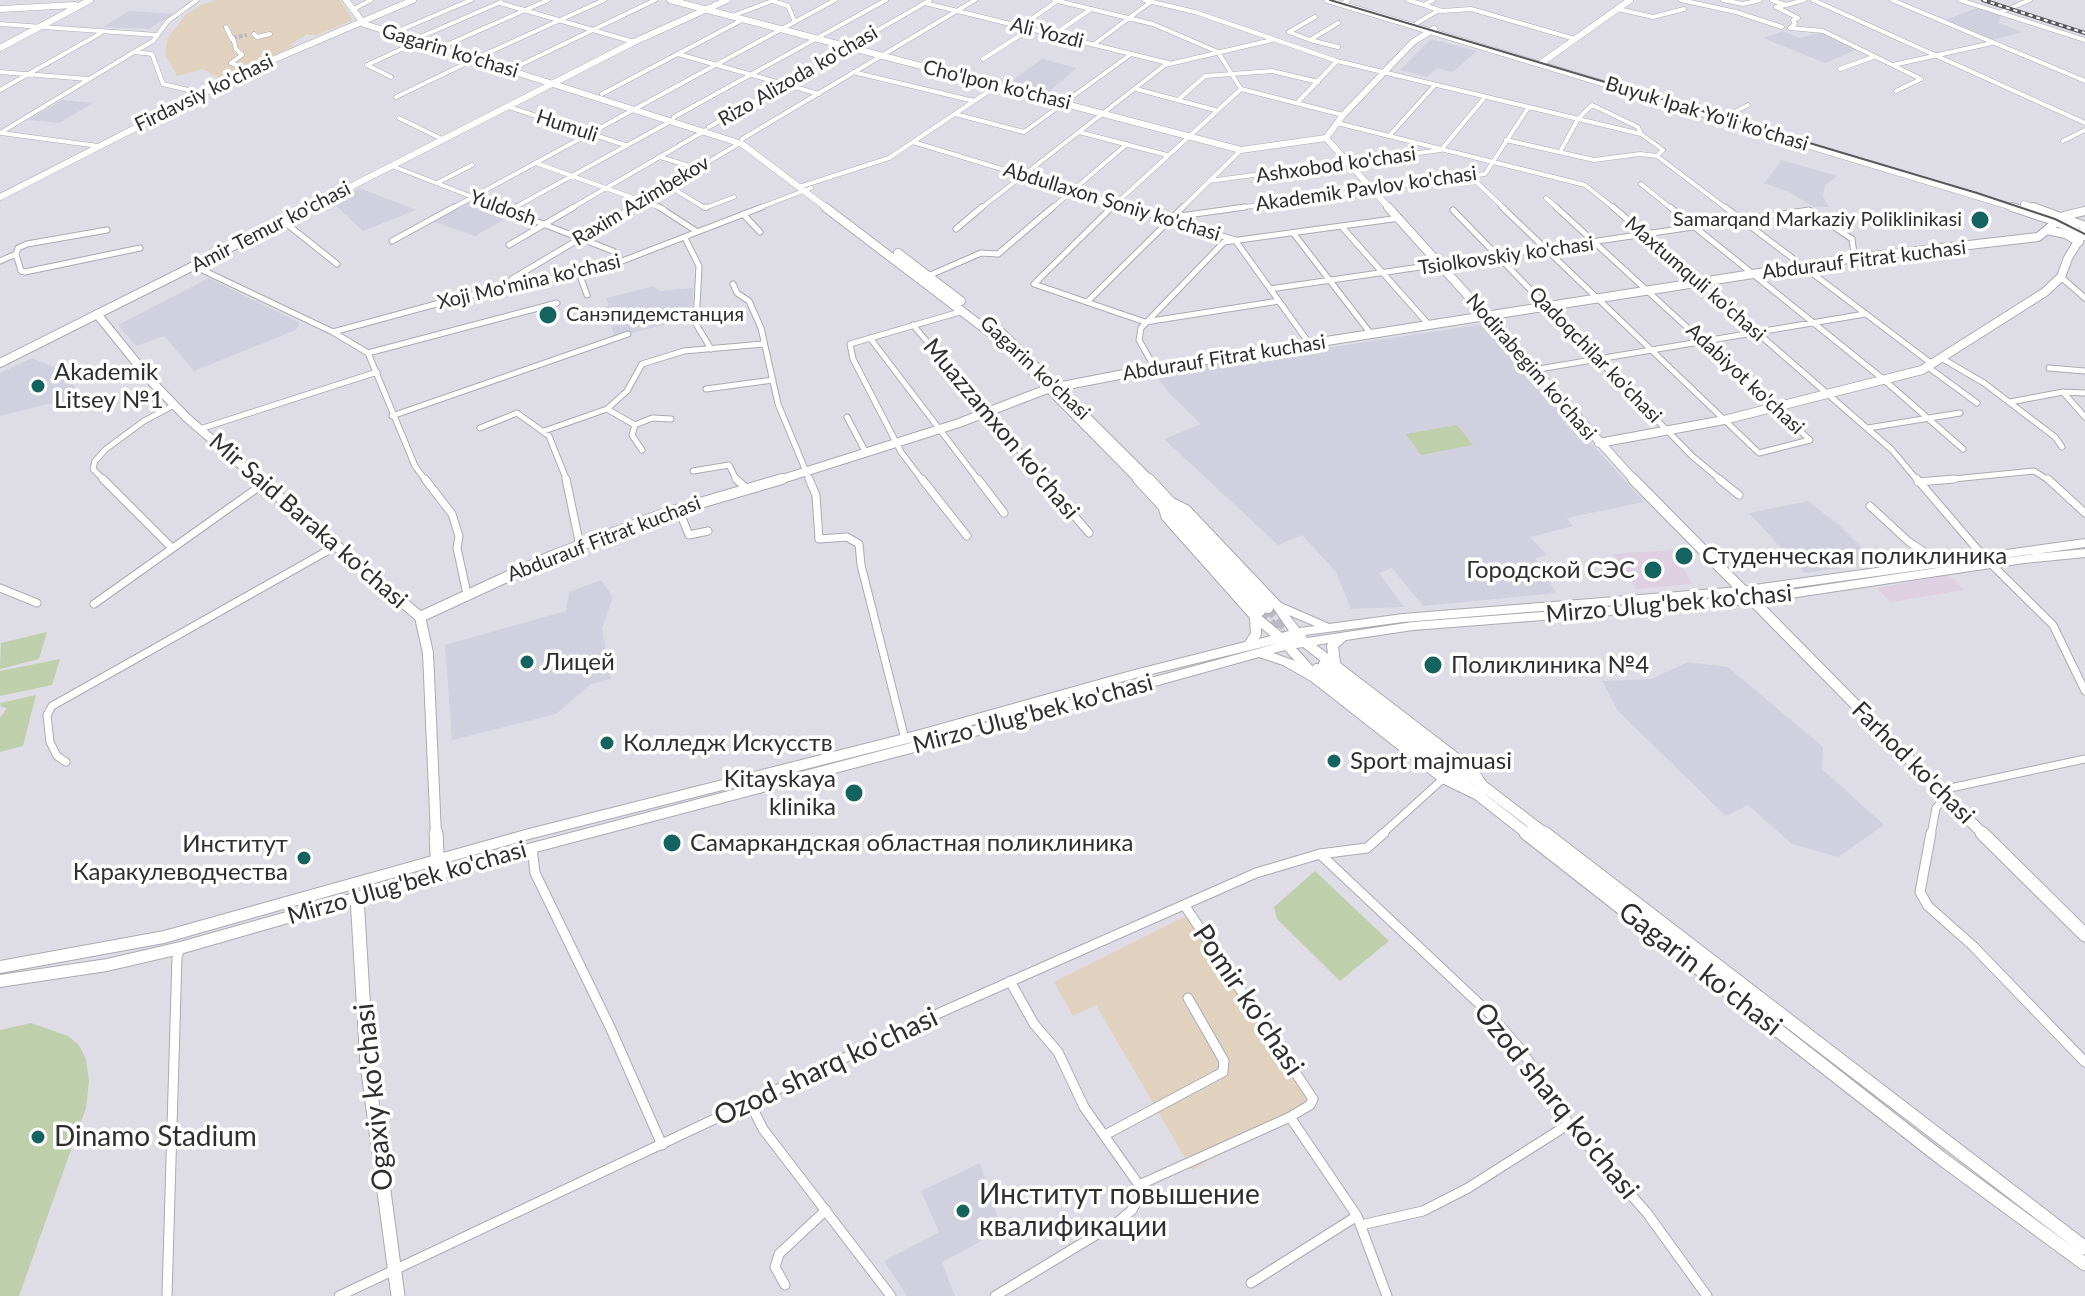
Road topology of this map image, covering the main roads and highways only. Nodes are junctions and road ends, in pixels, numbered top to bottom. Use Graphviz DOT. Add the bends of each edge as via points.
graph roads {
  1 [pos="90,0"];
  2 [pos="346,0"];
  3 [pos="413,0"];
  4 [pos="670,0"];
  5 [pos="727,0"];
  6 [pos="736,0"];
  7 [pos="1327,0"];
  8 [pos="1630,0"];
  9 [pos="1344,1"];
  10 [pos="81,5"];
  11 [pos="0,9"];
  12 [pos="705,9"];
  13 [pos="363,21"];
  14 [pos="1432,30"];
  15 [pos="418,40"];
  16 [pos="0,48"];
  17 [pos="477,58"];
  18 [pos="1542,63"];
  19 [pos="558,82"];
  20 [pos="637,107"];
  21 [pos="1326,138"];
  22 [pos="805,188"];
  23 [pos="0,197"];
  24 [pos="2040,209"];
  25 [pos="2021,210"];
  26 [pos="2085,211"];
  27 [pos="2073,213"];
  28 [pos="2060,219"];
  29 [pos="2044,232"];
  30 [pos="2082,236"];
  31 [pos="97,314"];
  32 [pos="1487,316"];
  33 [pos="0,363"];
  34 [pos="1060,388"];
  35 [pos="1047,389"];
  36 [pos="1599,443"];
  37 [pos="1166,502"];
  38 [pos="2085,543"];
  39 [pos="2085,553"];
  40 [pos="1740,591"];
  41 [pos="1750,600"];
  42 [pos="1265,611"];
  43 [pos="420,617"];
  44 [pos="1340,631"];
  45 [pos="1300,638"];
  46 [pos="1283,641"];
  47 [pos="1254,648"];
  48 [pos="1323,669"];
  49 [pos="1481,793"];
  50 [pos="437,860"];
  51 [pos="438,874"];
  52 [pos="357,897"];
  53 [pos="2085,935"];
  54 [pos="0,967"];
  55 [pos="0,981"];
  56 [pos="2085,1248"];
  57 [pos="2085,1264"];
  58 [pos="398,1296"];
  1 -- 10 [label="main road"];
  2 -- 13 [label="main road"];
  3 -- 13 [label="main road, Firdavsiy ko'chasi"];
  4 -- 12 [label="main road, Cho'lpon ko'chasi"];
  5 -- 12 [label="main road, Amir Temur ko'chasi"];
  6 -- 12 [label="main road, Amir Temur ko'chasi"];
  7 -- 14 [label="main road, Buyuk Ipak Yo'li ko'chasi"];
  8 -- 18 [label="main road"];
  9 -- 14 [label="main road, Buyuk Ipak Yo'li ko'chasi"];
  10 -- 11 [label="main road"];
  10 -- 16 [label="main road"];
  12 -- 19 [label="main road, Amir Temur ko'chasi"];
  12 -- 19 [label="main road, Amir Temur ko'chasi"];
  12 -- 21 [label="main road, Cho'lpon ko'chasi" via="1241,150"];
  13 -- 15 [label="main road, Gagarin ko'chasi"];
  13 -- 15 [label="main road, Gagarin ko'chasi"];
  13 -- 23 [label="main road, Firdavsiy ko'chasi" via="201,93"];
  14 -- 18 [label="main road, Buyuk Ipak Yo'li ko'chasi"];
  14 -- 21 [label="main road" via="1413,42"];
  15 -- 17 [label="main road, Gagarin ko'chasi"];
  15 -- 17 [label="main road, Gagarin ko'chasi"];
  17 -- 19 [label="main road, Gagarin ko'chasi"];
  17 -- 19 [label="main road, Gagarin ko'chasi"];
  18 -- 24 [label="main road, Buyuk Ipak Yo'li ko'chasi"];
  18 -- 25 [label="main road, Buyuk Ipak Yo'li ko'chasi"];
  19 -- 20 [label="main road, Gagarin ko'chasi"];
  19 -- 20 [label="main road, Gagarin ko'chasi"];
  19 -- 31 [label="main road, Amir Temur ko'chasi"];
  20 -- 22 [label="main road, Gagarin ko'chasi" via="741,141"];
  21 -- 32 [label="main road, Nodirabegim ko'chasi"];
  22 -- 34 [label="main road, Gagarin ko'chasi" via="1013,341"];
  22 -- 35 [label="main road, Gagarin ko'chasi" via="1005,344"];
  24 -- 26 [label="main road"];
  24 -- 28 [label="main road, Buyuk Ipak Yo'li ko'chasi"];
  25 -- 28 [label="main road, Buyuk Ipak Yo'li ko'chasi"];
  25 -- 29 [label="main road"];
  26 -- 27 [label="main road"];
  27 -- 28 [label="main road"];
  27 -- 30 [label="main road"];
  28 -- 29 [label="main road, Abdurauf Fitrat kuchasi"];
  28 -- 30 [label="main road, Buyuk Ipak Yo'li ko'chasi"];
  29 -- 30 [label="main road"];
  29 -- 32 [label="main road, Abdurauf Fitrat kuchasi"];
  30 -- 36 [label="main road" via="2061,277 2045,292 1930,365 1724,420"];
  31 -- 33 [label="main road, Amir Temur ko'chasi"];
  31 -- 43 [label="main road, Mir Said Baraka ko'chasi" via="174,405"];
  32 -- 34 [label="main road, Abdurauf Fitrat kuchasi"];
  32 -- 36 [label="main road, Nodirabegim ko'chasi"];
  34 -- 35 [label="main road, Abdurauf Fitrat kuchasi"];
  34 -- 37 [label="main road, Gagarin ko'chasi"];
  35 -- 37 [label="main road, Gagarin ko'chasi"];
  35 -- 43 [label="main road, Abdurauf Fitrat kuchasi" via="808,471 678,508"];
  36 -- 40 [label="main road, Nodirabegim ko'chasi"];
  37 -- 42 [label="main road" via="1186,508"];
  37 -- 42 [label="main road" via="1166,517"];
  38 -- 40 [label="main road, Mirzo Ulug'bek ko'chasi"];
  39 -- 41 [label="main road, Mirzo Ulug'bek ko'chasi"];
  40 -- 41 [label="main road, Farhod ko'chasi"];
  40 -- 44 [label="main road, Mirzo Ulug'bek ko'chasi" via="1403,618"];
  41 -- 44 [label="main road, Mirzo Ulug'bek ko'chasi"];
  41 -- 53 [label="main road, Farhod ko'chasi"];
  42 -- 44 [label="main road"];
  42 -- 45 [label="main road"];
  42 -- 46 [label="main road"];
  42 -- 47 [label="main road"];
  43 -- 50 [label="main road, Mir Said Baraka ko'chasi" via="428,653"];
  44 -- 45 [label="main road, Mirzo Ulug'bek ko'chasi"];
  44 -- 48 [label="main road"];
  45 -- 46 [label="main road, Mirzo Ulug'bek ko'chasi"];
  45 -- 48 [label="main road"];
  46 -- 47 [label="main road, Mirzo Ulug'bek ko'chasi"];
  46 -- 48 [label="main road"];
  47 -- 48 [label="main road"];
  47 -- 50 [label="main road, Mirzo Ulug'bek ko'chasi"];
  47 -- 51 [label="main road, Mirzo Ulug'bek ko'chasi" via="975,731"];
  48 -- 49 [label="main road, Gagarin ko'chasi"];
  48 -- 49 [label="main road" via="1444,778"];
  49 -- 56 [label="main road, Gagarin ko'chasi"];
  49 -- 57 [label="main road, Gagarin ko'chasi" via="1941,1158"];
  50 -- 51 [label="main road, Mir Said Baraka ko'chasi"];
  50 -- 54 [label="main road, Mirzo Ulug'bek ko'chasi" via="164,937"];
  51 -- 52 [label="main road, Mirzo Ulug'bek ko'chasi"];
  52 -- 55 [label="main road, Mirzo Ulug'bek ko'chasi" via="180,948"];
  52 -- 58 [label="main road, Ogaxiy ko'chasi" via="367,1064"];
}
